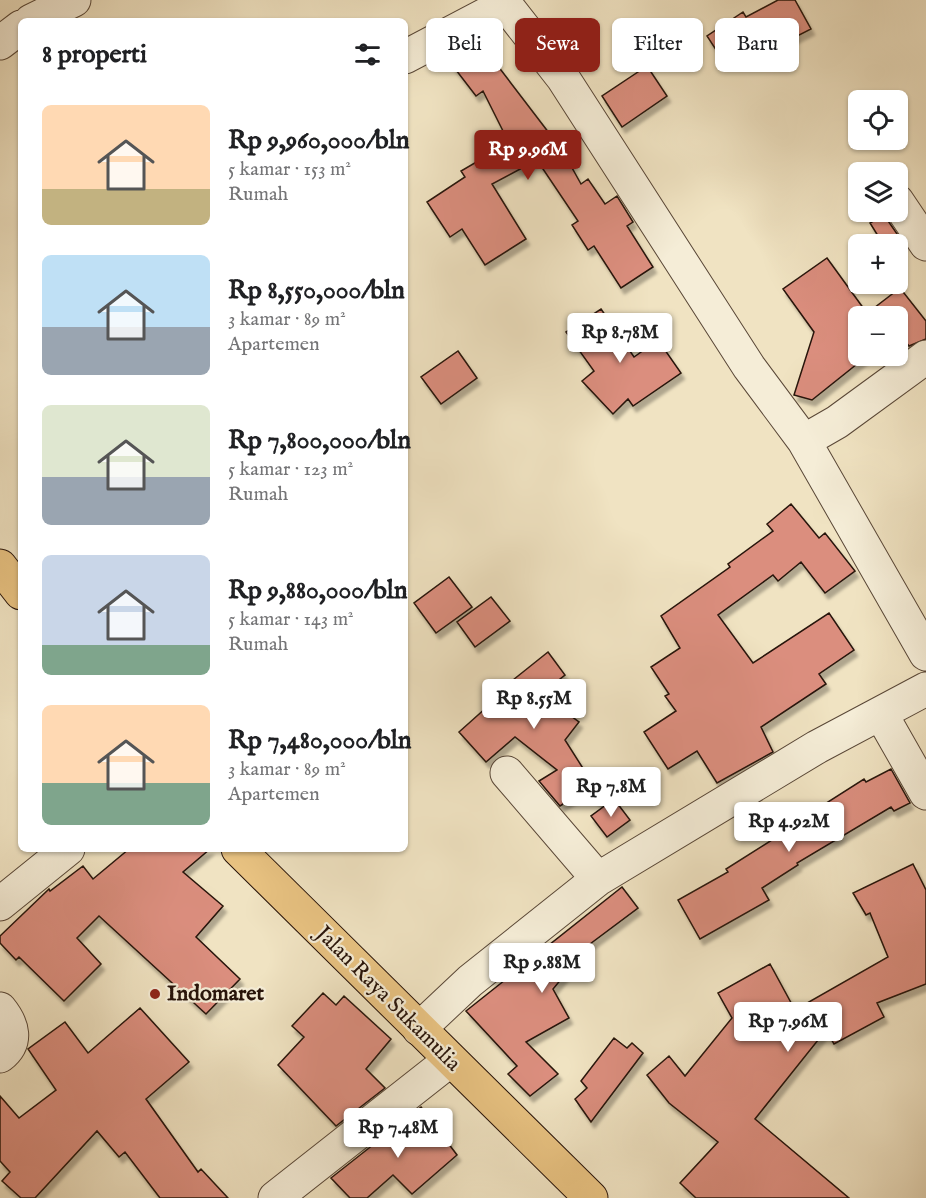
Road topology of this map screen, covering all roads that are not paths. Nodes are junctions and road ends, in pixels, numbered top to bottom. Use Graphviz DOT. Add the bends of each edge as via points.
graph roads {
  1 [pos="14,0"];
  2 [pos="74,0"];
  3 [pos="503,3"];
  4 [pos="23,18"];
  5 [pos="37,18"];
  6 [pos="18,29"];
  7 [pos="0,43"];
  8 [pos="408,55"];
  9 [pos="908,217"];
  10 [pos="926,244"];
  11 [pos="926,357"];
  12 [pos="804,441"];
  13 [pos="0,566"];
  14 [pos="18,588"];
  15 [pos="926,654"];
  16 [pos="926,689"];
  17 [pos="881,714"];
  18 [pos="507,773"];
  19 [pos="926,793"];
  20 [pos="64,852"];
  21 [pos="241,852"];
  22 [pos="598,879"];
  23 [pos="0,904"];
  24 [pos="0,1010"];
  25 [pos="419,1029"];
  26 [pos="0,1056"];
  27 [pos="449,1061"];
  28 [pos="275,1198"];
  29 [pos="591,1198"];
  1 -- 4 [label="street"];
  2 -- 5 [label="street"];
  3 -- 8 [label="street"];
  3 -- 12 [label="street" via="563,78 749,367"];
  6 -- 7 [label="street"];
  9 -- 10 [label="street"];
  11 -- 12 [label="street" via="837,422"];
  12 -- 15 [label="street"];
  13 -- 14 [label="main road"];
  16 -- 17 [label="street"];
  17 -- 19 [label="street"];
  17 -- 22 [label="street" via="817,747"];
  18 -- 22 [label="street"];
  20 -- 23 [label="street"];
  21 -- 25 [label="main road, Jalan Raya Sukamulia"];
  22 -- 25 [label="street" via="470,981"];
  24 -- 26 [label="street" via="12,1027 12,1037"];
  25 -- 27 [label="main road, Jalan Raya Sukamulia"];
  27 -- 28 [label="street"];
  27 -- 29 [label="main road, Jalan Raya Sukamulia"];
}
